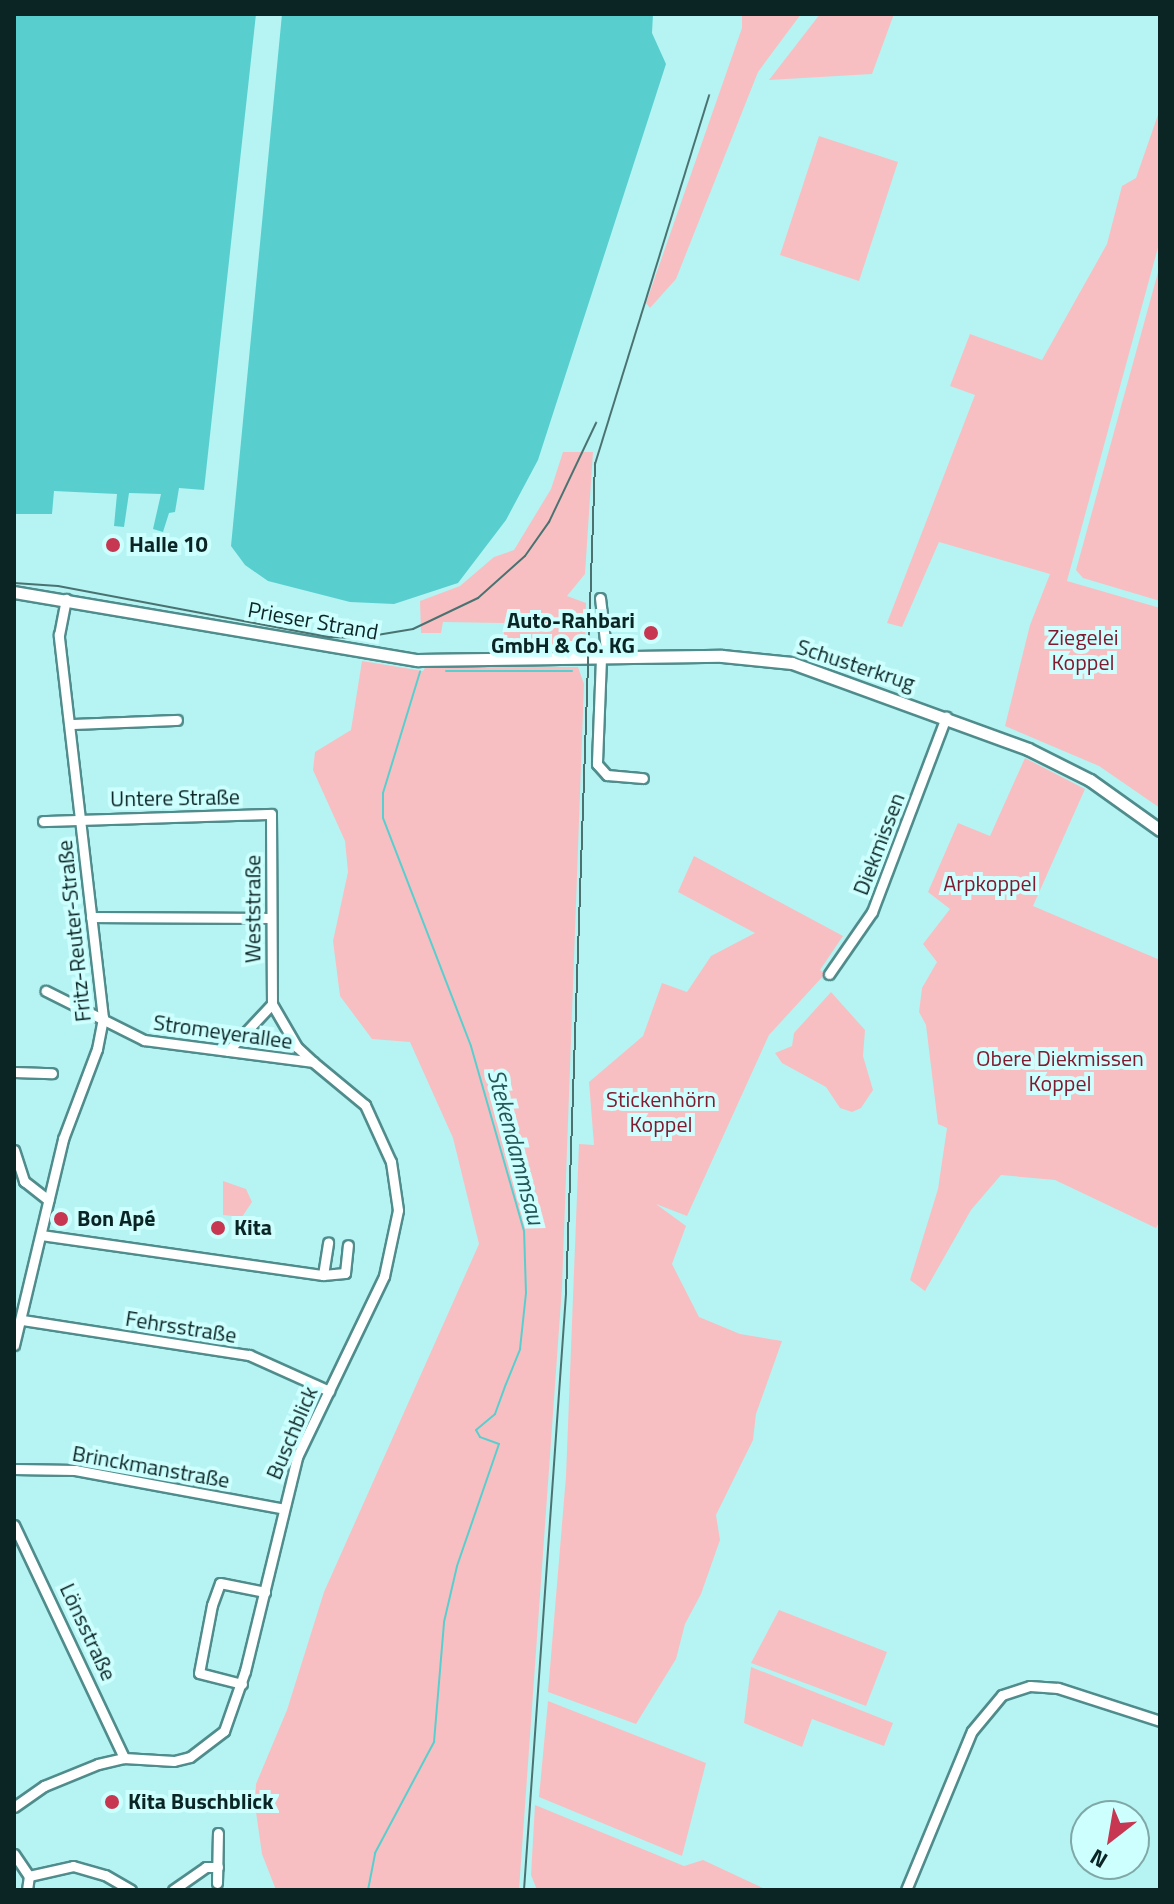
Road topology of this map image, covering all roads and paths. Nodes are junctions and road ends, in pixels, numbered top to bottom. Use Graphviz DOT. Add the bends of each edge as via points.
graph roads {
  1 [pos="14,592"];
  2 [pos="600,598"];
  3 [pos="66,599"];
  4 [pos="604,658"];
  5 [pos="946,717"];
  6 [pos="177,720"];
  7 [pos="71,724"];
  8 [pos="643,778"];
  9 [pos="271,814"];
  10 [pos="80,817"];
  11 [pos="43,821"];
  12 [pos="1160,830"];
  13 [pos="91,917"];
  14 [pos="269,918"];
  15 [pos="829,974"];
  16 [pos="46,991"];
  17 [pos="272,1004"];
  18 [pos="103,1018"];
  19 [pos="228,1051"];
  20 [pos="313,1062"];
  21 [pos="14,1072"];
  22 [pos="52,1073"];
  23 [pos="14,1150"];
  24 [pos="48,1200"];
  25 [pos="41,1235"];
  26 [pos="328,1242"];
  27 [pos="348,1245"];
  28 [pos="323,1275"];
  29 [pos="375,1296"];
  30 [pos="22,1320"];
  31 [pos="14,1345"];
  32 [pos="329,1391"];
  33 [pos="14,1469"];
  34 [pos="281,1508"];
  35 [pos="14,1525"];
  36 [pos="265,1592"];
  37 [pos="242,1684"];
  38 [pos="1160,1721"];
  39 [pos="124,1758"];
  40 [pos="14,1807"];
  41 [pos="218,1833"];
  42 [pos="15,1858"];
  43 [pos="218,1867"];
  44 [pos="29,1876"];
  45 [pos="217,1883"];
  46 [pos="27,1890"];
  47 [pos="131,1890"];
  48 [pos="173,1890"];
  49 [pos="906,1890"];
  1 -- 3 [label="street, Prieser Strand"];
  2 -- 4 [label="street"];
  3 -- 4 [label="street, Prieser Strand" via="417,660"];
  3 -- 7 [label="street, Fritz-Reuter-Straße" via="59,635"];
  4 -- 5 [label="street, Schusterkrug" via="752,656 824,672"];
  4 -- 8 [label="street" via="597,764 607,775"];
  5 -- 12 [label="street, Schusterkrug" via="1090,780"];
  5 -- 15 [label="street, Diekmissen" via="872,912"];
  6 -- 7 [label="street"];
  7 -- 10 [label="street, Fritz-Reuter-Straße"];
  9 -- 10 [label="street, Untere Straße"];
  9 -- 14 [label="street, Weststraße"];
  10 -- 11 [label="street, Untere Straße"];
  10 -- 13 [label="street, Fritz-Reuter-Straße"];
  13 -- 14 [label="street"];
  13 -- 18 [label="street, Fritz-Reuter-Straße"];
  14 -- 17 [label="street, Weststraße"];
  16 -- 18 [label="street, Stromeyerallee"];
  17 -- 19 [label="street"];
  17 -- 20 [label="street, Weststraße" via="297,1047"];
  18 -- 19 [label="street, Stromeyerallee" via="144,1040"];
  18 -- 24 [label="street, Fritz-Reuter-Straße"];
  19 -- 20 [label="street, Stromeyerallee"];
  20 -- 29 [label="street, Stromeyerallee" via="365,1105 391,1162 398,1210 393,1249"];
  21 -- 22 [label="street"];
  23 -- 24 [label="street" via="24,1181"];
  24 -- 25 [label="street, Fritz-Reuter-Straße"];
  25 -- 28 [label="street"];
  25 -- 30 [label="street, Fritz-Reuter-Straße"];
  26 -- 28 [label="street"];
  27 -- 28 [label="street" via="345,1273"];
  29 -- 32 [label="street, Buschblick"];
  30 -- 31 [label="street, Fritz-Reuter-Straße"];
  30 -- 32 [label="street, Fehrsstraße" via="249,1355"];
  32 -- 34 [label="street, Buschblick" via="297,1457"];
  33 -- 34 [label="street, Brinckmanstraße" via="75,1470"];
  34 -- 36 [label="street, Buschblick"];
  35 -- 39 [label="street, Lönsstraße"];
  36 -- 37 [label="street, Buschblick"];
  36 -- 37 [label="street" via="220,1583 212,1605 199,1673"];
  37 -- 39 [label="street, Buschblick" via="232,1716 213,1744 174,1761"];
  38 -- 49 [label="street" via="1058,1688 1030,1686 1002,1695 972,1731"];
  39 -- 40 [label="street, Buschblick" via="67,1774"];
  41 -- 43 [label="street"];
  42 -- 44 [label="street"];
  43 -- 45 [label="street"];
  43 -- 48 [label="street" via="206,1867"];
  44 -- 46 [label="street"];
  44 -- 47 [label="street" via="73,1866"];
}
